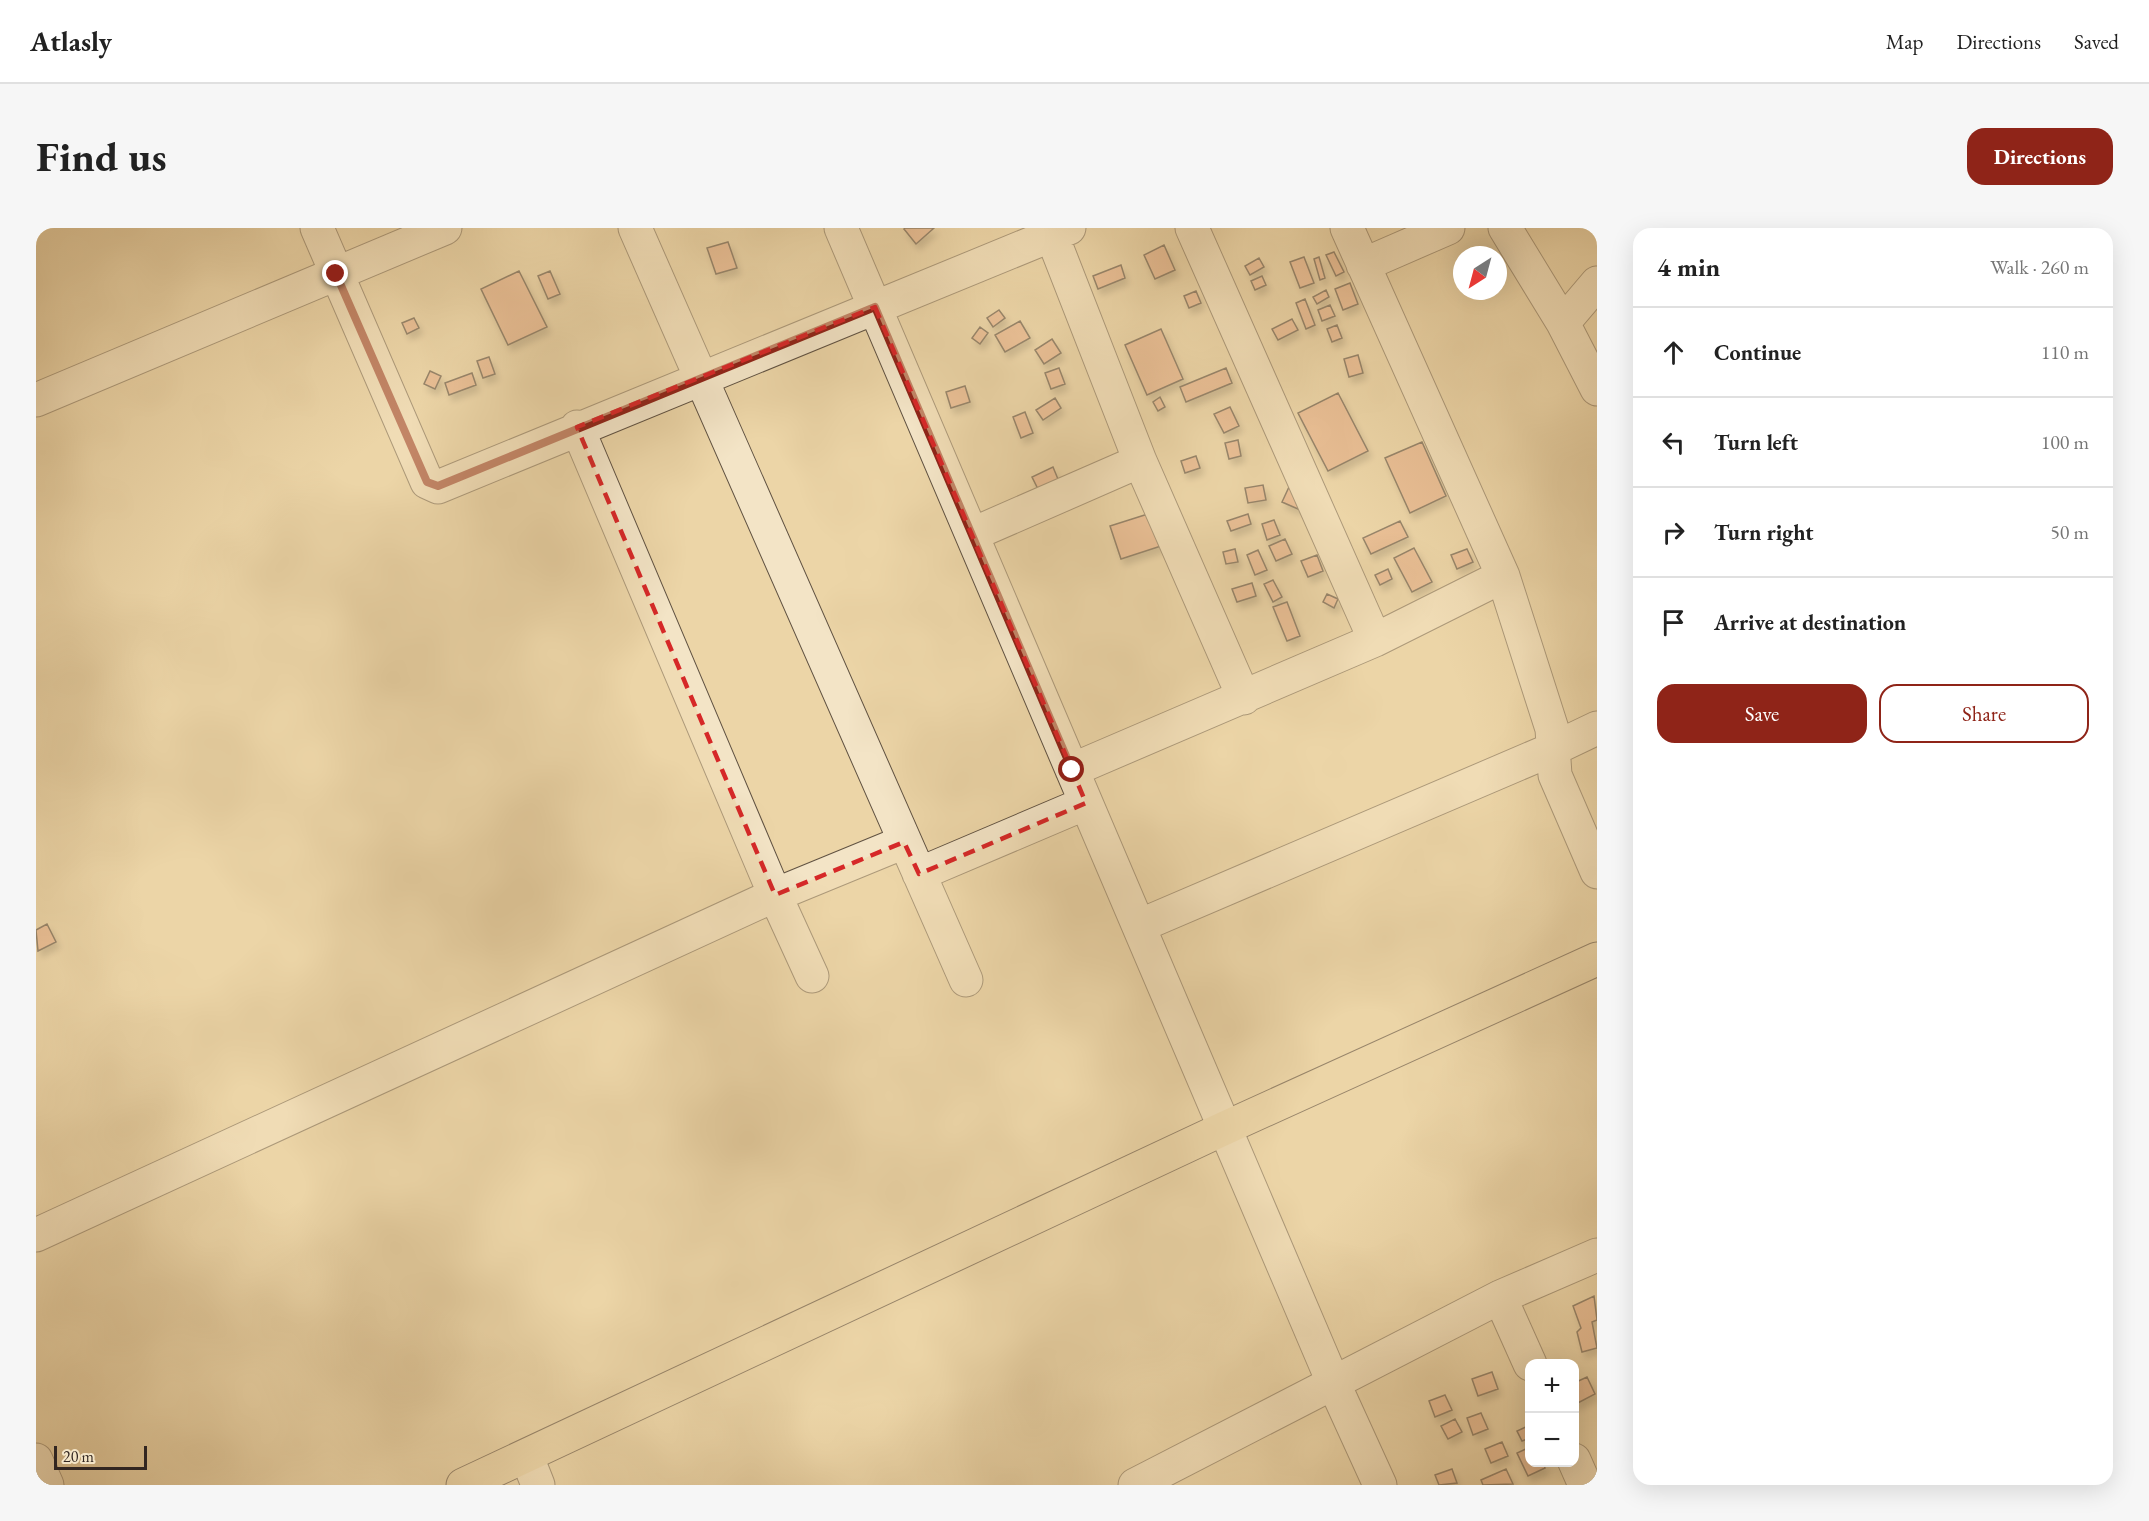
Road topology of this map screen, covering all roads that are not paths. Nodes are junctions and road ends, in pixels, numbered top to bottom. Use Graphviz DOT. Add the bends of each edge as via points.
graph roads {
  1 [pos="317,228"];
  2 [pos="445,228"];
  3 [pos="635,228"];
  4 [pos="842,228"];
  5 [pos="1192,228"];
  6 [pos="1347,228"];
  7 [pos="1448,228"];
  8 [pos="1505,228"];
  9 [pos="1057,230"];
  10 [pos="1363,265"];
  11 [pos="336,274"];
  12 [pos="1597,283"];
  13 [pos="875,307"];
  14 [pos="1563,323"];
  15 [pos="701,377"];
  16 [pos="1597,389"];
  17 [pos="36,400"];
  18 [pos="577,428"];
  19 [pos="1140,461"];
  20 [pos="973,534"];
  21 [pos="1503,576"];
  22 [pos="1375,640"];
  23 [pos="1244,698"];
  24 [pos="1597,728"];
  25 [pos="1553,749"];
  26 [pos="1072,770"];
  27 [pos="1086,802"];
  28 [pos="904,842"];
  29 [pos="1597,872"];
  30 [pos="919,874"];
  31 [pos="775,895"];
  32 [pos="1139,926"];
  33 [pos="1597,959"];
  34 [pos="812,976"];
  35 [pos="966,980"];
  36 [pos="1225,1128"];
  37 [pos="36,1235"];
  38 [pos="1597,1255"];
  39 [pos="1500,1297"];
  40 [pos="1528,1359"];
  41 [pos="1333,1382"];
  42 [pos="36,1460"];
  43 [pos="1578,1467"];
  44 [pos="532,1471"];
  45 [pos="1169,1478"];
  46 [pos="46,1485"];
  47 [pos="463,1485"];
  48 [pos="1135,1485"];
  49 [pos="1380,1485"];
  50 [pos="1585,1485"];
  1 -- 11 [label="street"];
  2 -- 11 [label="street"];
  3 -- 15 [label="street"];
  4 -- 13 [label="street"];
  5 -- 22 [label="street"];
  6 -- 10 [label="street"];
  7 -- 10 [label="street"];
  8 -- 14 [label="street"];
  9 -- 13 [label="street"];
  9 -- 19 [label="street"];
  10 -- 21 [label="street"];
  11 -- 17 [label="street"];
  11 -- 18 [label="street" via="429,484 438,486"];
  12 -- 14 [label="street"];
  13 -- 15 [label="street"];
  13 -- 20 [label="street"];
  14 -- 16 [label="street"];
  15 -- 18 [label="street"];
  15 -- 28 [label="street"];
  18 -- 31 [label="street"];
  19 -- 20 [label="street"];
  19 -- 23 [label="street"];
  20 -- 26 [label="street"];
  21 -- 22 [label="street"];
  21 -- 25 [label="street" via="1552,729"];
  22 -- 23 [label="street"];
  23 -- 26 [label="street"];
  24 -- 25 [label="street"];
  25 -- 29 [label="street" via="1555,775"];
  25 -- 32 [label="street"];
  26 -- 27 [label="street"];
  27 -- 30 [label="street"];
  27 -- 32 [label="street"];
  28 -- 30 [label="street"];
  28 -- 31 [label="street"];
  30 -- 35 [label="street"];
  31 -- 34 [label="street"];
  31 -- 37 [label="street"];
  32 -- 36 [label="street"];
  33 -- 36 [label="main road"];
  36 -- 41 [label="street"];
  36 -- 44 [label="main road"];
  38 -- 39 [label="street"];
  39 -- 40 [label="street"];
  39 -- 41 [label="street"];
  41 -- 45 [label="street"];
  41 -- 49 [label="street"];
  42 -- 46 [label="street"];
  43 -- 50 [label="street"];
  44 -- 47 [label="main road"];
  45 -- 48 [label="street"];
}
